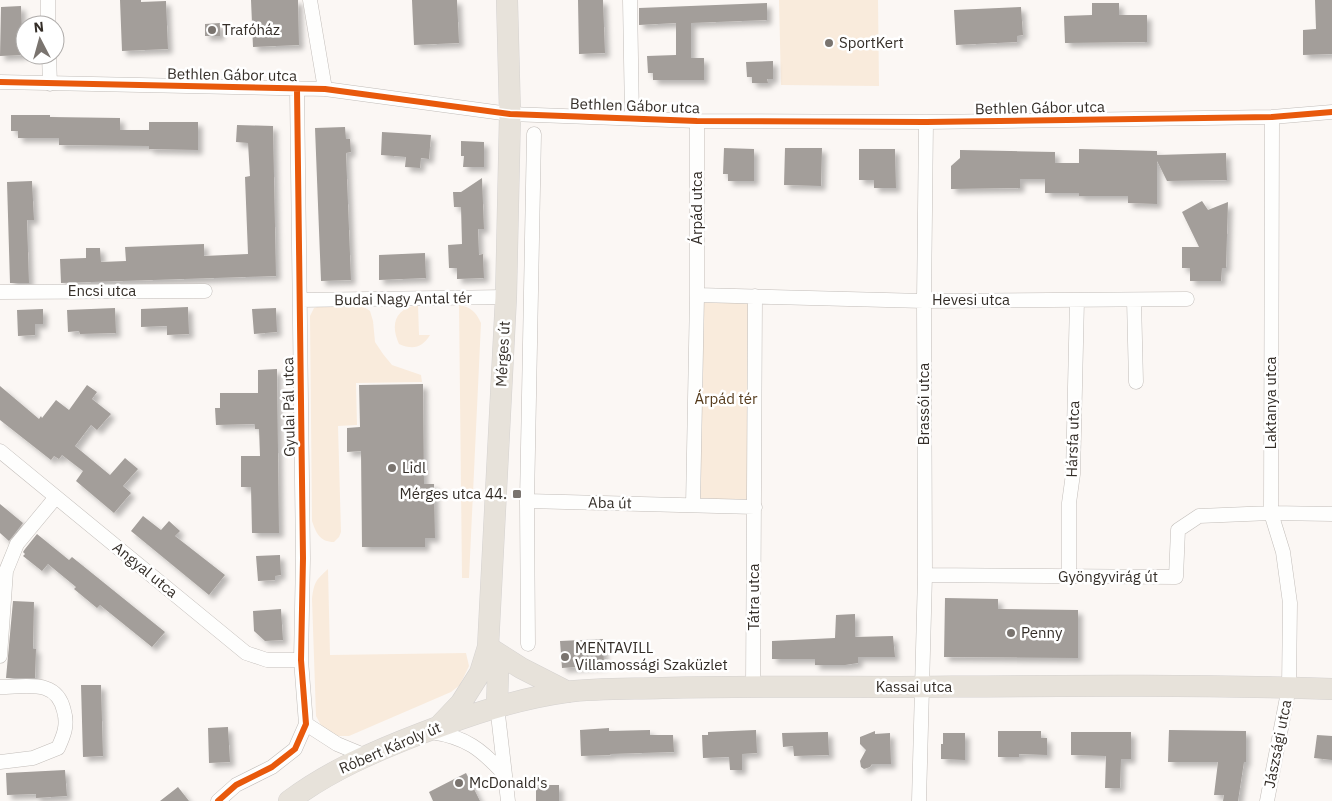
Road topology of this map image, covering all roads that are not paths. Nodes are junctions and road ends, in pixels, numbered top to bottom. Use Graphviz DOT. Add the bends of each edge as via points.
graph roads {
  1 [pos="48,0"];
  2 [pos="310,0"];
  3 [pos="507,0"];
  4 [pos="630,0"];
  5 [pos="48,15"];
  6 [pos="49,65"];
  7 [pos="0,82"];
  8 [pos="50,84"];
  9 [pos="297,89"];
  10 [pos="325,89"];
  11 [pos="1332,112"];
  12 [pos="510,114"];
  13 [pos="632,117"];
  14 [pos="1272,117"];
  15 [pos="697,121"];
  16 [pos="926,122"];
  17 [pos="534,134"];
  18 [pos="204,291"];
  19 [pos="0,292"];
  20 [pos="697,295"];
  21 [pos="755,296"];
  22 [pos="506,297"];
  23 [pos="1187,299"];
  24 [pos="300,300"];
  25 [pos="1077,300"];
  26 [pos="1134,300"];
  27 [pos="924,301"];
  28 [pos="1136,382"];
  29 [pos="0,451"];
  30 [pos="56,497"];
  31 [pos="527,501"];
  32 [pos="692,506"];
  33 [pos="755,507"];
  34 [pos="1271,514"];
  35 [pos="1332,514"];
  36 [pos="925,575"];
  37 [pos="1069,577"];
  38 [pos="528,644"];
  39 [pos="488,647"];
  40 [pos="0,656"];
  41 [pos="301,660"];
  42 [pos="0,687"];
  43 [pos="922,687"];
  44 [pos="1289,687"];
  45 [pos="753,688"];
  46 [pos="1332,688"];
  47 [pos="568,692"];
  48 [pos="497,706"];
  49 [pos="306,724"];
  50 [pos="432,729"];
  51 [pos="366,756"];
  52 [pos="0,762"];
  53 [pos="505,776"];
  54 [pos="218,801"];
  55 [pos="289,801"];
  56 [pos="508,801"];
  57 [pos="919,801"];
  58 [pos="1267,801"];
  1 -- 5 [label="street"];
  2 -- 10 [label="street"];
  3 -- 12 [label="main road, Mérges út"];
  4 -- 13 [label="street"];
  6 -- 8 [label="street"];
  7 -- 8 [label="street, Bethlen Gábor utca"];
  8 -- 9 [label="street, Bethlen Gábor utca"];
  9 -- 10 [label="street, Bethlen Gábor utca"];
  9 -- 24 [label="street, Gyulai Pál utca"];
  10 -- 12 [label="street, Bethlen Gábor utca"];
  11 -- 14 [label="street, Bethlen Gábor utca"];
  12 -- 13 [label="street, Bethlen Gábor utca"];
  12 -- 22 [label="main road, Mérges út"];
  13 -- 15 [label="street, Bethlen Gábor utca"];
  14 -- 16 [label="street, Bethlen Gábor utca"];
  14 -- 34 [label="street, Laktanya utca"];
  15 -- 16 [label="street, Bethlen Gábor utca"];
  15 -- 20 [label="street, Árpád utca"];
  16 -- 27 [label="street, Brassói utca"];
  17 -- 31 [label="street, Mérges út"];
  18 -- 19 [label="street, Encsi utca"];
  20 -- 21 [label="street"];
  20 -- 32 [label="street"];
  21 -- 27 [label="street, Hevesi utca"];
  21 -- 33 [label="street"];
  22 -- 24 [label="street, Budai Nagy Antal tér"];
  22 -- 39 [label="main road, Mérges út"];
  23 -- 26 [label="street, Hevesi utca"];
  24 -- 41 [label="street, Gyulai Pál utca"];
  25 -- 26 [label="street, Hevesi utca"];
  25 -- 27 [label="street, Hevesi utca"];
  25 -- 37 [label="street, Hársfa utca"];
  26 -- 28 [label="street"];
  27 -- 36 [label="street, Brassói utca"];
  29 -- 30 [label="street, Angyal utca"];
  30 -- 40 [label="street" via="17,544 6,571"];
  30 -- 41 [label="street, Angyal utca" via="246,653 267,660"];
  31 -- 32 [label="street, Aba út"];
  31 -- 38 [label="street, Mérges út"];
  32 -- 33 [label="street"];
  33 -- 45 [label="street, Tátra utca"];
  34 -- 35 [label="street"];
  34 -- 37 [label="street, Gyöngyvirág út" via="1199,516 1178,530 1176,577"];
  34 -- 44 [label="street, Laktanya utca" via="1283,552 1290,603"];
  36 -- 37 [label="street, Gyöngyvirág út"];
  36 -- 43 [label="street, Brassói utca"];
  39 -- 47 [label="main road"];
  39 -- 48 [label="main road, Mérges út" via="498,672"];
  39 -- 50 [label="main road" via="480,673 461,703"];
  41 -- 49 [label="street, Gyulai Pál utca"];
  42 -- 52 [label="street" via="38,686 53,690 62,700 66,717 65,733 58,748 33,758"];
  43 -- 44 [label="main road, Kassai utca"];
  43 -- 45 [label="main road, Kassai utca"];
  43 -- 57 [label="street, Brassói utca"];
  44 -- 46 [label="main road, Kassai utca"];
  44 -- 58 [label="street, Jászsági utca"];
  45 -- 47 [label="main road, Kassai utca"];
  47 -- 48 [label="main road, Kassai utca"];
  48 -- 50 [label="main road, Róbert Károly út"];
  48 -- 53 [label="street"];
  49 -- 51 [label="street" via="337,744"];
  49 -- 54 [label="street" via="295,749 272,767 236,785"];
  50 -- 51 [label="main road, Róbert Károly út"];
  50 -- 53 [label="street" via="470,743"];
  51 -- 55 [label="main road, Róbert Károly út" via="338,769"];
  53 -- 56 [label="street"];
}
